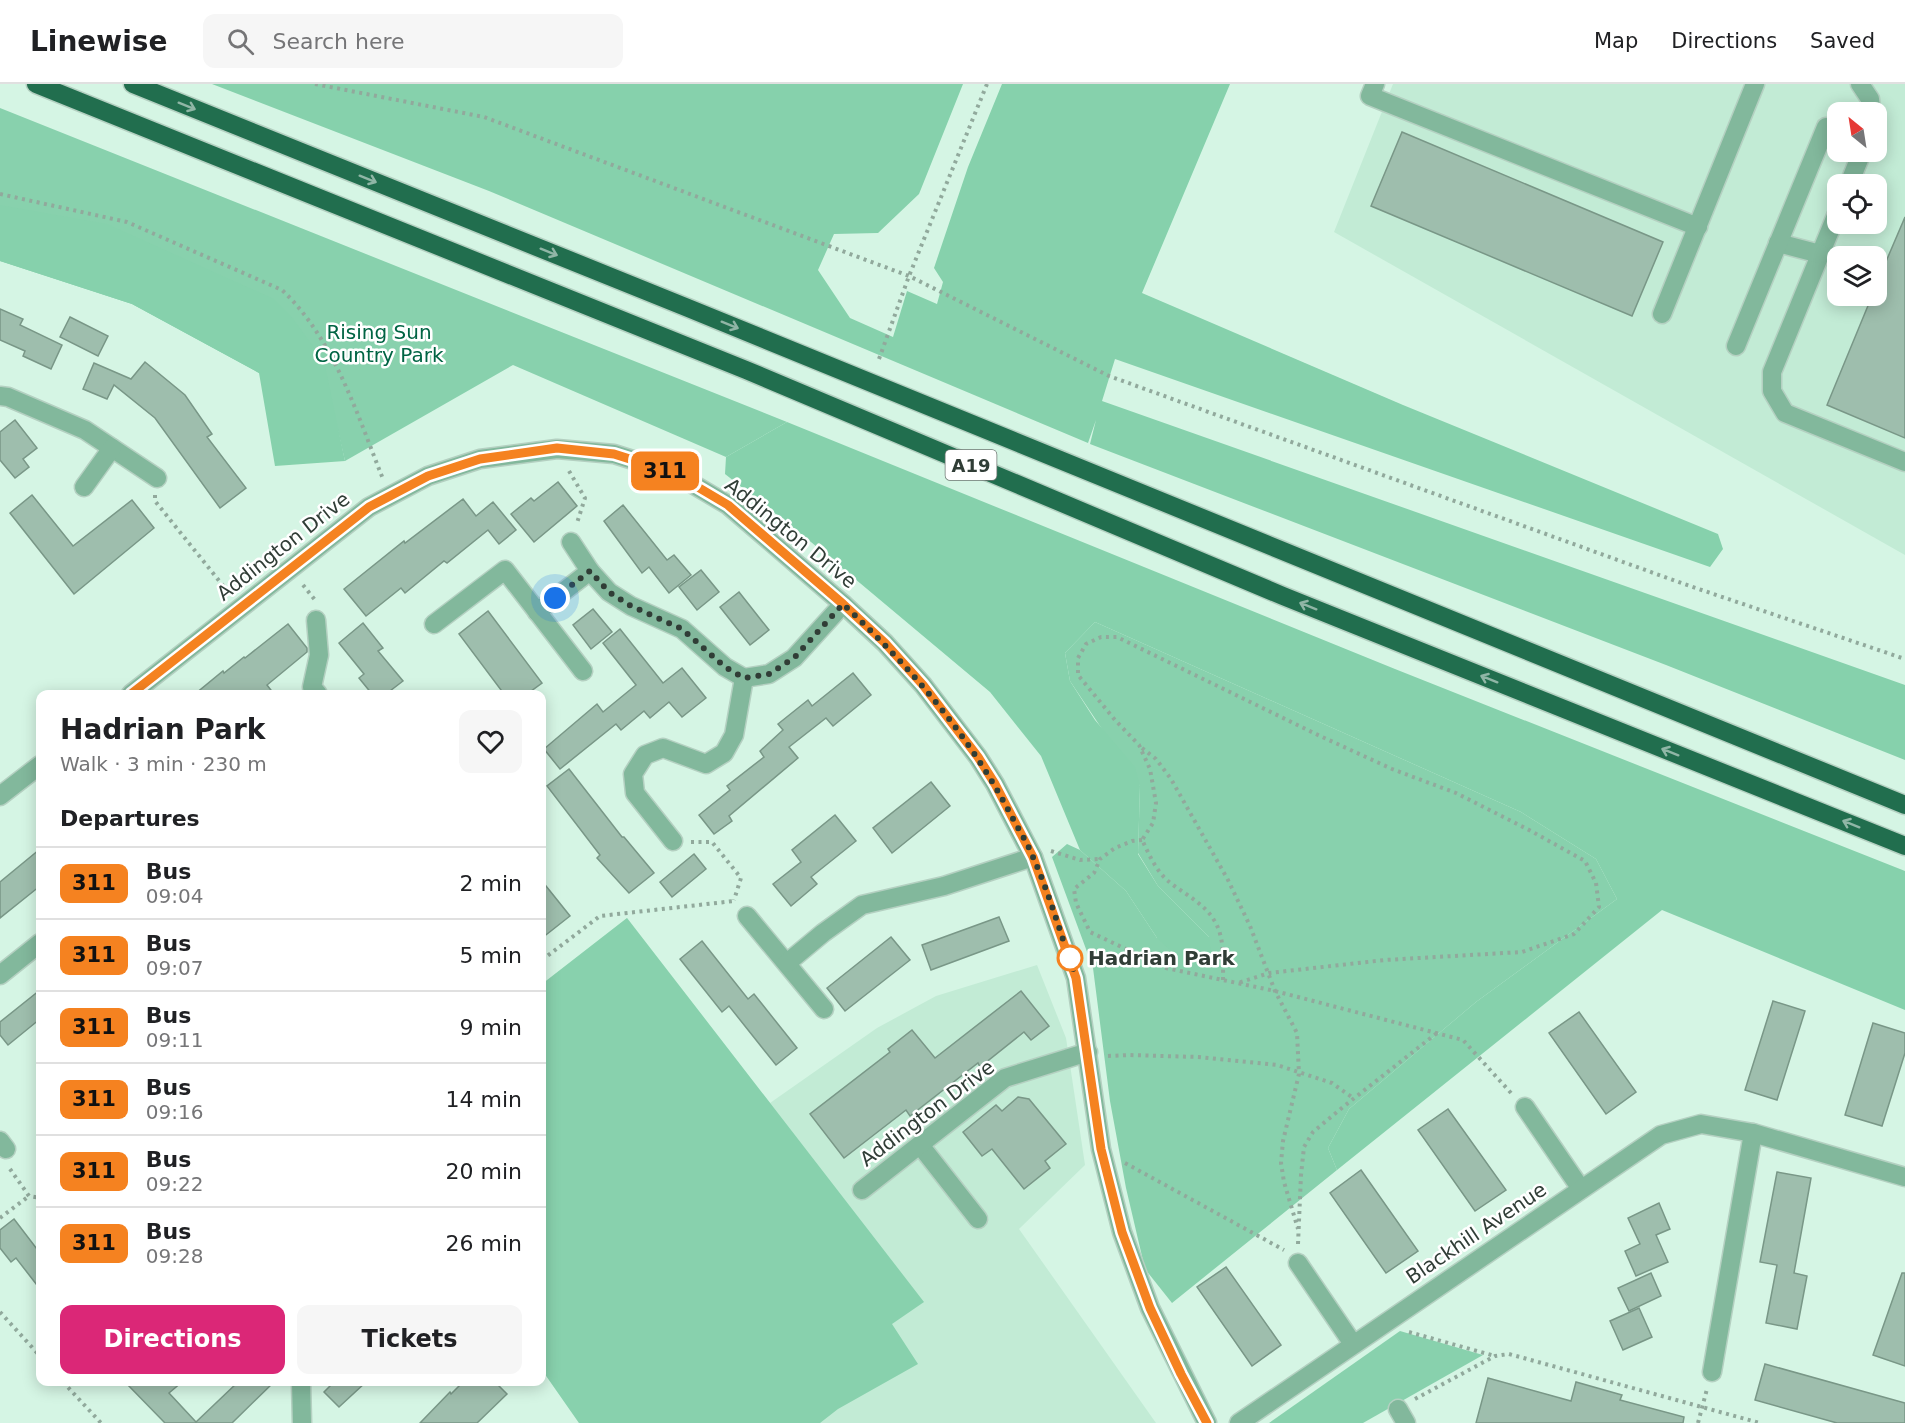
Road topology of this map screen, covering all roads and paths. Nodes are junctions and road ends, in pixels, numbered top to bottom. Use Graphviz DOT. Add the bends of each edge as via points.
graph roads {
  1 [pos="36,84"];
  2 [pos="133,84"];
  3 [pos="315,84"];
  4 [pos="987,84"];
  5 [pos="1755,84"];
  6 [pos="1860,84"];
  7 [pos="1372,90"];
  8 [pos="1870,102"];
  9 [pos="1826,127"];
  10 [pos="0,194"];
  11 [pos="1698,227"];
  12 [pos="1828,234"];
  13 [pos="1778,243"];
  14 [pos="1820,254"];
  15 [pos="909,276"];
  16 [pos="1662,314"];
  17 [pos="1736,346"];
  18 [pos="879,359"];
  19 [pos="0,396"];
  20 [pos="112,448"];
  21 [pos="557,448"];
  22 [pos="1905,462"];
  23 [pos="157,478"];
  24 [pos="84,488"];
  25 [pos="390,496"];
  26 [pos="571,542"];
  27 [pos="291,568"];
  28 [pos="590,571"];
  29 [pos="843,604"];
  30 [pos="241,608"];
  31 [pos="317,612"];
  32 [pos="537,612"];
  33 [pos="434,624"];
  34 [pos="1905,659"];
  35 [pos="583,671"];
  36 [pos="744,678"];
  37 [pos="136,690"];
  38 [pos="315,690"];
  39 [pos="1139,745"];
  40 [pos="36,768"];
  41 [pos="0,796"];
  42 [pos="1905,805"];
  43 [pos="1142,840"];
  44 [pos="673,841"];
  45 [pos="1905,846"];
  46 [pos="1029,849"];
  47 [pos="1100,859"];
  48 [pos="734,900"];
  49 [pos="747,916"];
  50 [pos="36,946"];
  51 [pos="546,957"];
  52 [pos="787,963"];
  53 [pos="1269,973"];
  54 [pos="0,975"];
  55 [pos="1223,980"];
  56 [pos="1238,983"];
  57 [pos="1275,991"];
  58 [pos="824,1009"];
  59 [pos="1437,1033"];
  60 [pos="1088,1055"];
  61 [pos="1299,1070"];
  62 [pos="1353,1098"];
  63 [pos="1525,1107"];
  64 [pos="1753,1133"];
  65 [pos="920,1144"];
  66 [pos="3,1145"];
  67 [pos="1101,1149"];
  68 [pos="1905,1178"];
  69 [pos="1581,1189"];
  70 [pos="862,1190"];
  71 [pos="29,1196"];
  72 [pos="36,1197"];
  73 [pos="0,1218"];
  74 [pos="978,1219"];
  75 [pos="1298,1229"];
  76 [pos="1298,1263"];
  77 [pos="0,1312"];
  78 [pos="1383,1324"];
  79 [pos="1353,1344"];
  80 [pos="36,1352"];
  81 [pos="1496,1356"];
  82 [pos="1712,1372"];
  83 [pos="67,1386"];
  84 [pos="301,1386"];
  85 [pos="1702,1407"];
  86 [pos="1402,1416"];
  87 [pos="101,1423"];
  88 [pos="302,1423"];
  89 [pos="1207,1423"];
  90 [pos="1239,1423"];
  91 [pos="1698,1423"];
  92 [pos="1760,1423"];
  45 -- 1 [label="highway, A19, one-way" via="1283,596 757,374"];
  2 -- 42 [label="highway, A19, one-way"];
  3 -- 15 [label="path" via="484,117"];
  4 -- 15 [label="path"];
  5 -- 11 [label="street"];
  6 -- 8 [label="street"];
  7 -- 11 [label="street"];
  9 -- 13 [label="street"];
  10 -- 25 [label="path" via="127,222 282,290 299,306 330,356"];
  11 -- 16 [label="street"];
  12 -- 14 [label="street"];
  13 -- 14 [label="street"];
  13 -- 17 [label="street"];
  14 -- 22 [label="street" via="1772,372 1772,391 1785,412"];
  15 -- 18 [label="path"];
  15 -- 34 [label="path" via="1109,376 1684,584"];
  19 -- 20 [label="street" via="85,430"];
  20 -- 23 [label="street"];
  20 -- 24 [label="street"];
  21 -- 25 [label="street, Addington Drive" via="480,459 428,476"];
  21 -- 26 [label="path" via="585,498"];
  21 -- 29 [label="street, Addington Drive" via="614,454 674,473 728,505"];
  23 -- 30 [label="path" via="155,501"];
  25 -- 27 [label="street, Addington Drive" via="369,507"];
  26 -- 28 [label="street"];
  27 -- 30 [label="street, Addington Drive"];
  27 -- 31 [label="path"];
  28 -- 32 [label="street"];
  28 -- 36 [label="street" via="609,592 682,629 725,667"];
  29 -- 36 [label="street" via="794,658 769,674"];
  29 -- 46 [label="street, Addington Drive" via="885,643 962,733 995,784"];
  30 -- 37 [label="street, Addington Drive"];
  31 -- 38 [label="street" via="320,655"];
  32 -- 33 [label="street" via="505,570"];
  32 -- 35 [label="street"];
  36 -- 44 [label="street" via="734,735 724,753 706,764 663,748 645,755 633,774 635,793"];
  39 -- 43 [label="path" via="1150,769 1156,803 1153,823"];
  39 -- 53 [label="path" via="1172,779 1228,880"];
  39 -- 53 [label="path" via="1078,675 1078,658 1086,644 1101,637 1117,637 1392,769 1456,793 1585,861 1596,883 1599,907 1574,934 1522,952 1385,960"];
  40 -- 41 [label="street"];
  43 -- 47 [label="path" via="1115,848"];
  43 -- 55 [label="path" via="1166,879 1214,920 1222,942"];
  44 -- 48 [label="path" via="712,842 741,878"];
  46 -- 47 [label="path" via="1080,860"];
  46 -- 52 [label="street" via="944,886 862,905"];
  46 -- 60 [label="street, Addington Drive" via="1076,978"];
  47 -- 55 [label="path" via="1094,873 1074,889 1076,903 1090,932 1166,968"];
  48 -- 49 [label="path"];
  48 -- 51 [label="path" via="600,916"];
  49 -- 52 [label="street"];
  50 -- 54 [label="street"];
  52 -- 58 [label="street"];
  53 -- 56 [label="path"];
  53 -- 57 [label="path"];
  55 -- 56 [label="path"];
  56 -- 57 [label="path"];
  57 -- 59 [label="path"];
  57 -- 61 [label="path" via="1297,1034"];
  59 -- 62 [label="path"];
  59 -- 63 [label="path" via="1463,1040"];
  60 -- 61 [label="path" via="1198,1057"];
  60 -- 65 [label="street, Addington Drive" via="1005,1078"];
  60 -- 67 [label="street, Addington Drive"];
  61 -- 62 [label="path" via="1332,1083"];
  61 -- 75 [label="path" via="1281,1163"];
  62 -- 75 [label="path" via="1313,1132 1304,1147"];
  63 -- 69 [label="street"];
  64 -- 68 [label="street, Blackhill Avenue"];
  64 -- 69 [label="street, Blackhill Avenue" via="1701,1124 1661,1135"];
  64 -- 82 [label="street"];
  65 -- 70 [label="street, Addington Drive"];
  65 -- 74 [label="street"];
  66 -- 71 [label="path" via="5,1162"];
  67 -- 76 [label="path" via="1283,1250"];
  67 -- 89 [label="street, Addington Drive" via="1122,1232 1150,1308"];
  69 -- 78 [label="street, Blackhill Avenue"];
  71 -- 72 [label="path"];
  71 -- 73 [label="path"];
  75 -- 76 [label="path"];
  76 -- 79 [label="street"];
  77 -- 80 [label="path"];
  78 -- 79 [label="street, Blackhill Avenue"];
  78 -- 81 [label="path"];
  79 -- 90 [label="street, Blackhill Avenue"];
  81 -- 85 [label="path" via="1509,1354 1539,1361"];
  81 -- 86 [label="path"];
  82 -- 85 [label="path"];
  83 -- 87 [label="path"];
  84 -- 88 [label="street"];
  85 -- 91 [label="path"];
  85 -- 92 [label="path"];
}
